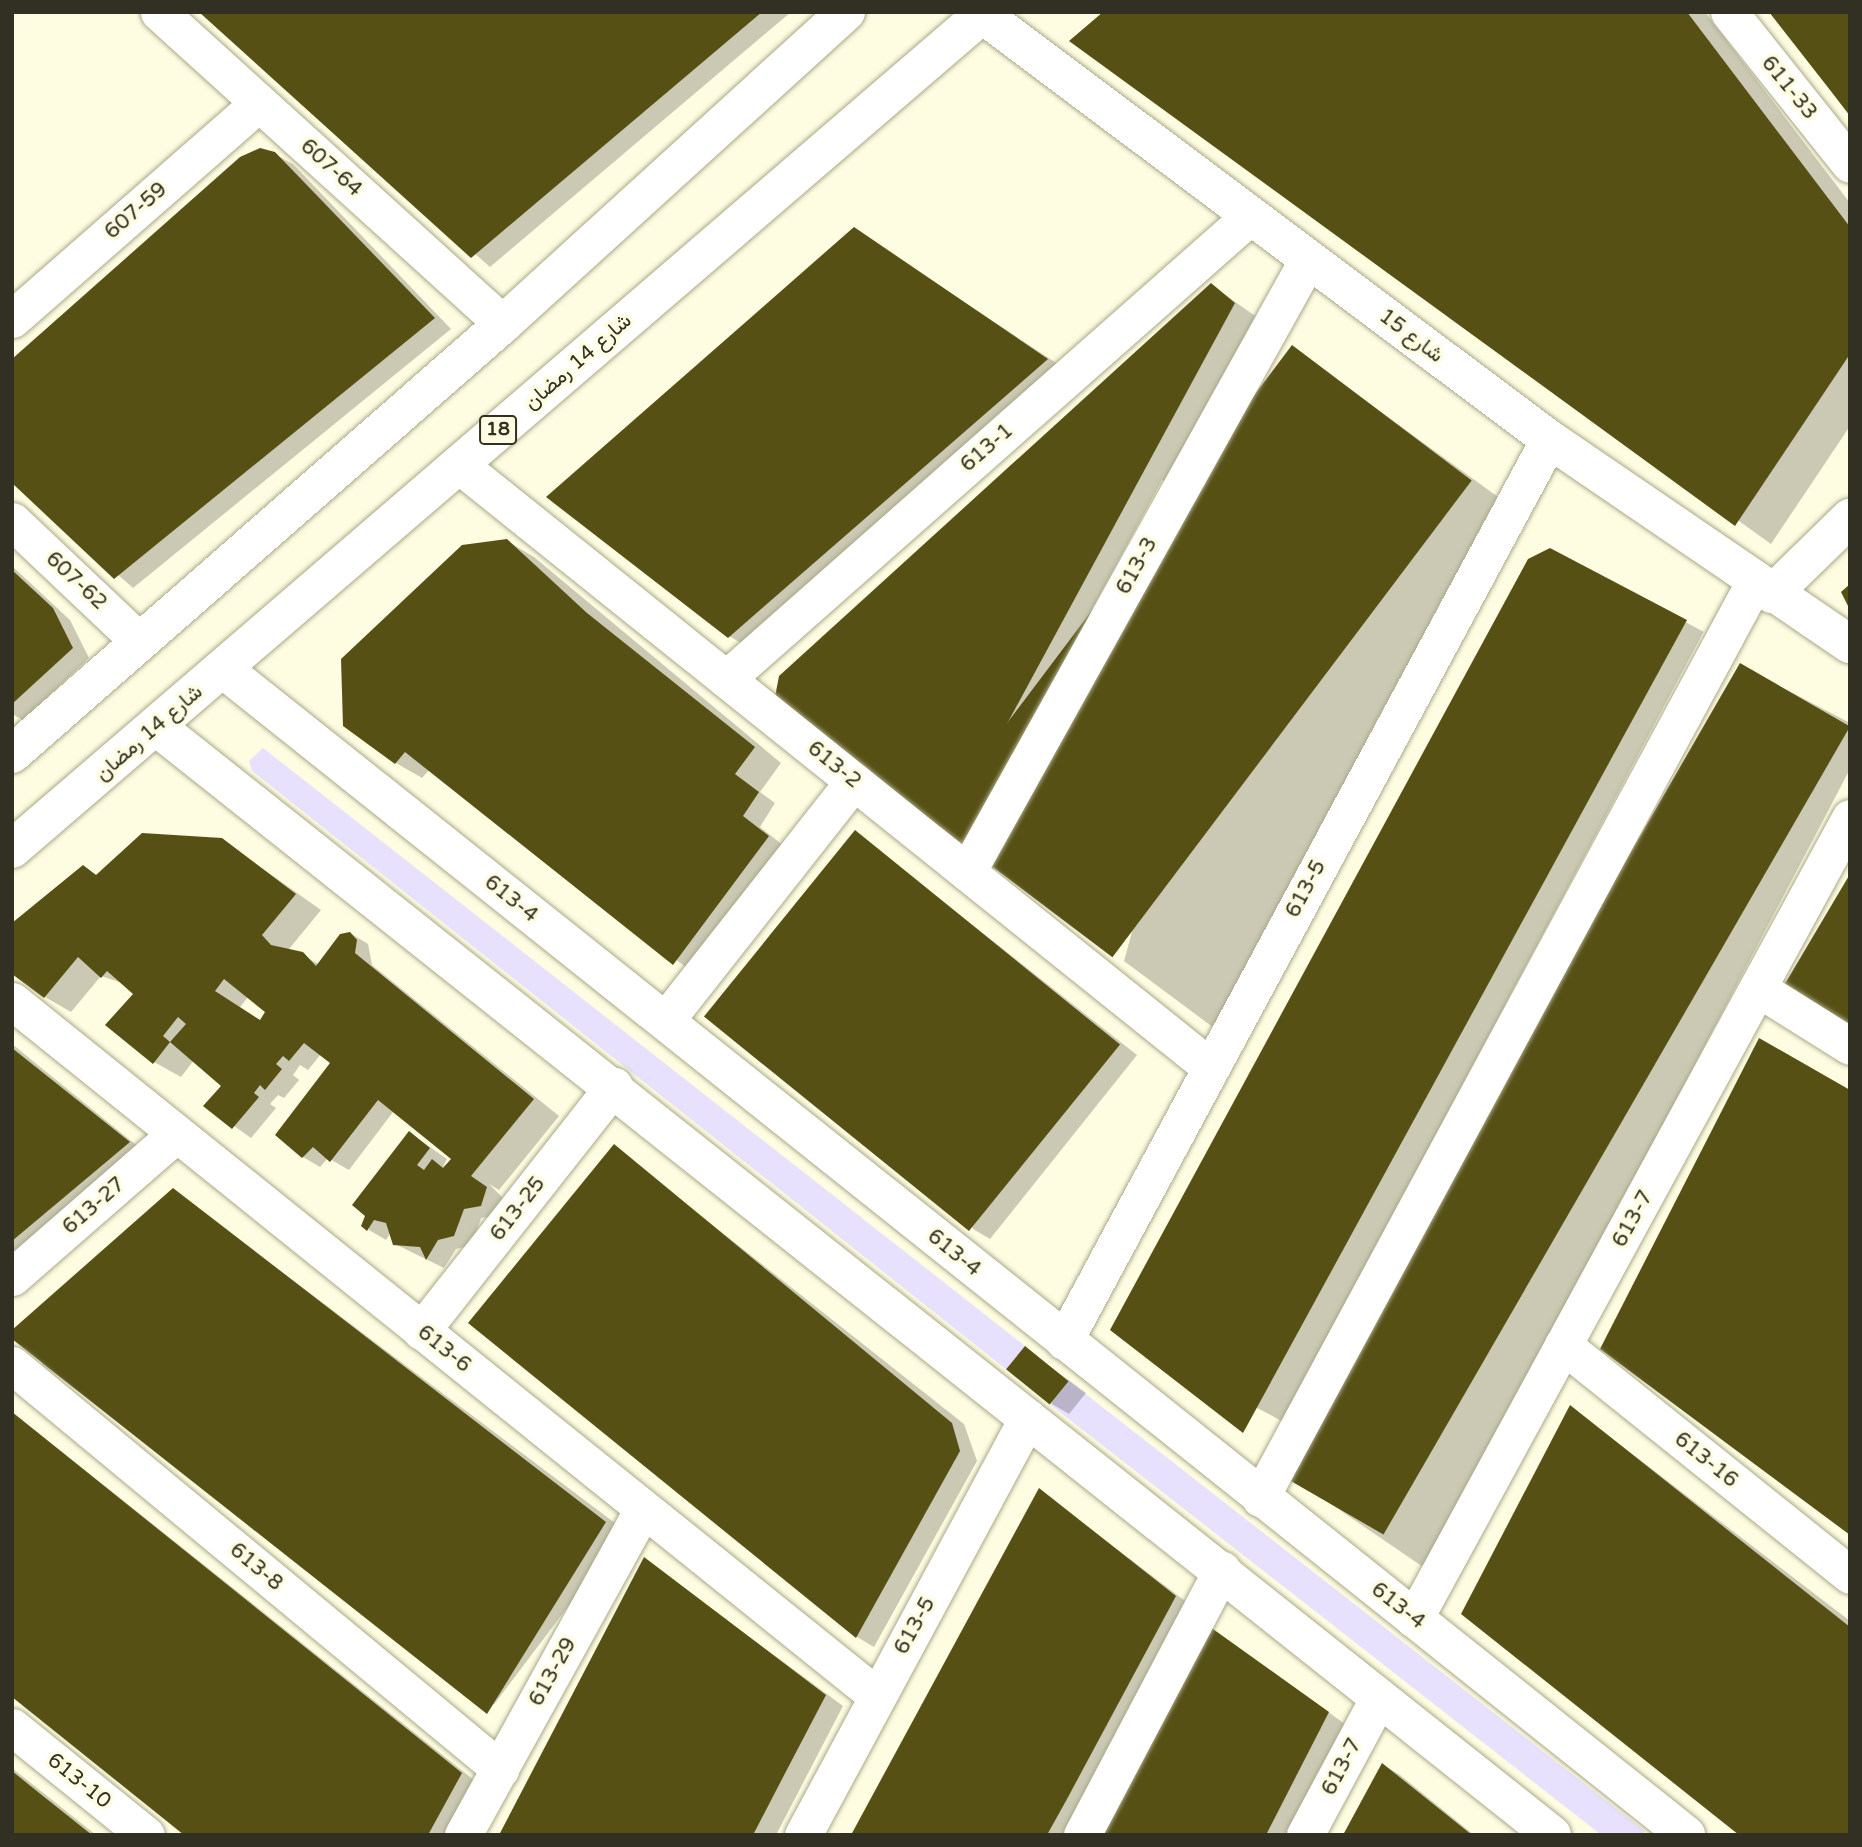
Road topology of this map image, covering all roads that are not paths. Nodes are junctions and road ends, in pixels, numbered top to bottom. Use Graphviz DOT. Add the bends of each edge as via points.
graph roads {
  1 [pos="159,12"];
  2 [pos="846,12"];
  3 [pos="1729,12"];
  4 [pos="984,14"];
  5 [pos="259,103"];
  6 [pos="1850,164"];
  7 [pos="1249,216"];
  8 [pos="1307,259"];
  9 [pos="12,319"];
  10 [pos="503,324"];
  11 [pos="1549,439"];
  12 [pos="458,464"];
  13 [pos="1850,518"];
  14 [pos="12,521"];
  15 [pos="1763,588"];
  16 [pos="139,641"];
  17 [pos="1850,644"];
  18 [pos="223,669"];
  19 [pos="726,679"];
  20 [pos="158,728"];
  21 [pos="12,754"];
  22 [pos="854,782"];
  23 [pos="1850,818"];
  24 [pos="12,849"];
  25 [pos="967,872"];
  26 [pos="1759,989"];
  27 [pos="12,1001"];
  28 [pos="665,1021"];
  29 [pos="1850,1046"];
  30 [pos="1210,1067"];
  31 [pos="614,1086"];
  32 [pos="176,1134"];
  33 [pos="12,1277"];
  34 [pos="421,1331"];
  35 [pos="1064,1341"];
  36 [pos="1563,1345"];
  37 [pos="12,1365"];
  38 [pos="1028,1418"];
  39 [pos="1260,1498"];
  40 [pos="642,1509"];
  41 [pos="1222,1570"];
  42 [pos="1850,1575"];
  43 [pos="1414,1619"];
  44 [pos="877,1696"];
  45 [pos="1378,1699"];
  46 [pos="12,1727"];
  47 [pos="500,1769"];
  48 [pos="146,1835"];
  49 [pos="463,1835"];
  50 [pos="803,1835"];
  51 [pos="1082,1835"];
  52 [pos="1305,1835"];
  53 [pos="1552,1835"];
  54 [pos="1686,1835"];
  1 -- 5 [label="street, 607-64"];
  2 -- 10 [label="street"];
  3 -- 6 [label="street, 611-33"];
  4 -- 7 [label="street, شارع 15"];
  4 -- 12 [label="street, شارع 14 رمضان / 18"];
  5 -- 9 [label="street, 607-59"];
  5 -- 10 [label="street, 607-64"];
  7 -- 8 [label="street, شارع 15"];
  7 -- 19 [label="street, 613-1"];
  8 -- 11 [label="street, شارع 15"];
  8 -- 25 [label="street, 613-3"];
  10 -- 16 [label="street"];
  11 -- 15 [label="street, شارع 15"];
  11 -- 30 [label="street, 613-5"];
  12 -- 18 [label="street, شارع 14 رمضان / 18"];
  12 -- 19 [label="street, 613-2"];
  13 -- 15 [label="street"];
  14 -- 16 [label="street, 607-62"];
  15 -- 17 [label="street, شارع 15"];
  15 -- 39 [label="street"];
  16 -- 21 [label="street"];
  18 -- 20 [label="street, شارع 14 رمضان / 18"];
  18 -- 28 [label="street, 613-4"];
  19 -- 22 [label="street, 613-2"];
  20 -- 24 [label="street, شارع 14 رمضان / 18"];
  20 -- 31 [label="street"];
  22 -- 25 [label="street, 613-2"];
  22 -- 28 [label="street"];
  23 -- 26 [label="street, 613-7"];
  25 -- 30 [label="street, 613-2"];
  26 -- 29 [label="street"];
  26 -- 36 [label="street, 613-7"];
  27 -- 32 [label="street, 613-6"];
  28 -- 35 [label="street, 613-4"];
  30 -- 35 [label="street, 613-5"];
  31 -- 34 [label="street, 613-25"];
  31 -- 38 [label="street"];
  32 -- 33 [label="street, 613-27"];
  32 -- 34 [label="street, 613-6"];
  34 -- 40 [label="street, 613-6"];
  35 -- 39 [label="street, 613-4"];
  36 -- 42 [label="street, 613-16"];
  36 -- 43 [label="street, 613-7"];
  37 -- 47 [label="street, 613-8"];
  38 -- 41 [label="street"];
  38 -- 44 [label="street, 613-5"];
  39 -- 43 [label="street, 613-4"];
  40 -- 44 [label="street, 613-6"];
  40 -- 47 [label="street, 613-29"];
  41 -- 45 [label="street"];
  41 -- 51 [label="street"];
  43 -- 54 [label="street, 613-4"];
  44 -- 50 [label="street, 613-5"];
  45 -- 52 [label="street, 613-7"];
  45 -- 53 [label="street"];
  46 -- 48 [label="street, 613-10"];
  47 -- 49 [label="street, 613-29"];
}
